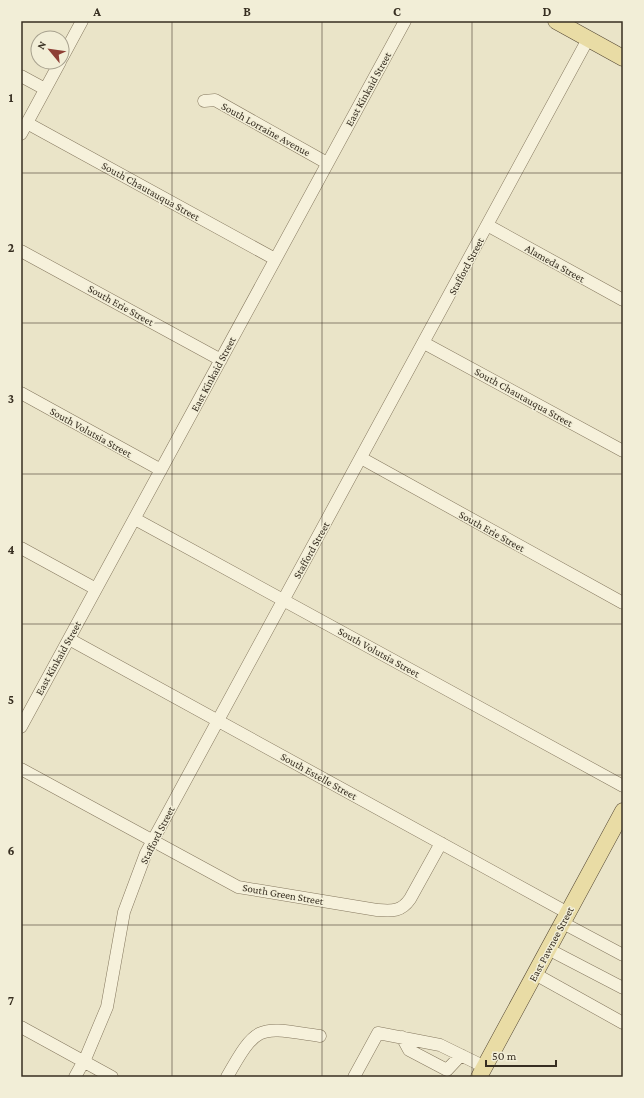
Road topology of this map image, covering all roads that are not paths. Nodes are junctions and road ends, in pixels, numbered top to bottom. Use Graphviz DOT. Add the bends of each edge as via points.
graph roads {
  1 [pos="82,21"];
  2 [pos="405,21"];
  3 [pos="556,21"];
  4 [pos="588,39"];
  5 [pos="70,43"];
  6 [pos="623,58"];
  7 [pos="56,70"];
  8 [pos="21,76"];
  9 [pos="45,89"];
  10 [pos="204,101"];
  11 [pos="24,129"];
  12 [pos="327,163"];
  13 [pos="487,226"];
  14 [pos="21,251"];
  15 [pos="275,259"];
  16 [pos="623,300"];
  17 [pos="424,343"];
  18 [pos="221,360"];
  19 [pos="21,393"];
  20 [pos="623,451"];
  21 [pos="361,458"];
  22 [pos="161,470"];
  23 [pos="135,519"];
  24 [pos="21,548"];
  25 [pos="96,589"];
  26 [pos="284,601"];
  27 [pos="623,603"];
  28 [pos="69,639"];
  29 [pos="26,708"];
  30 [pos="218,721"];
  31 [pos="21,726"];
  32 [pos="21,769"];
  33 [pos="623,786"];
  34 [pos="623,811"];
  35 [pos="152,841"];
  36 [pos="441,843"];
  37 [pos="565,918"];
  38 [pos="548,949"];
  39 [pos="623,954"];
  40 [pos="535,974"];
  41 [pos="623,988"];
  42 [pos="623,1024"];
  43 [pos="21,1027"];
  44 [pos="320,1036"];
  45 [pos="402,1037"];
  46 [pos="461,1055"];
  47 [pos="84,1061"];
  48 [pos="482,1072"];
  49 [pos="75,1077"];
  50 [pos="112,1077"];
  51 [pos="228,1077"];
  52 [pos="354,1077"];
  1 -- 5 [label="street"];
  2 -- 12 [label="street, East Kinkaid Street"];
  3 -- 4 [label="main road"];
  4 -- 6 [label="main road"];
  4 -- 13 [label="street, Stafford Street"];
  7 -- 9 [label="street"];
  8 -- 9 [label="street"];
  9 -- 11 [label="street"];
  10 -- 12 [label="street, South Lorraine Avenue" via="215,100"];
  11 -- 15 [label="street, South Chautauqua Street"];
  12 -- 15 [label="street, East Kinkaid Street"];
  13 -- 16 [label="street, Alameda Street"];
  13 -- 17 [label="street, Stafford Street"];
  14 -- 18 [label="street, South Erie Street"];
  15 -- 18 [label="street, East Kinkaid Street"];
  17 -- 20 [label="street, South Chautauqua Street"];
  17 -- 21 [label="street, Stafford Street"];
  18 -- 22 [label="street, East Kinkaid Street"];
  19 -- 22 [label="street, South Volutsia Street"];
  21 -- 26 [label="street, Stafford Street"];
  21 -- 27 [label="street, South Erie Street"];
  22 -- 23 [label="street, East Kinkaid Street"];
  23 -- 25 [label="street, East Kinkaid Street"];
  23 -- 26 [label="street, South Volutsia Street"];
  24 -- 25 [label="street"];
  25 -- 28 [label="street, East Kinkaid Street"];
  26 -- 30 [label="street, Stafford Street"];
  26 -- 33 [label="street, South Volutsia Street"];
  28 -- 29 [label="street, East Kinkaid Street"];
  28 -- 30 [label="street, South Estelle Street"];
  29 -- 31 [label="street, East Kinkaid Street"];
  30 -- 35 [label="street, Stafford Street"];
  30 -- 36 [label="street, South Estelle Street"];
  32 -- 35 [label="street, South Green Street"];
  34 -- 37 [label="main road, East Pawnee Street"];
  35 -- 36 [label="street, South Green Street" via="238,887 388,911 404,907"];
  35 -- 47 [label="street, Stafford Street" via="124,912 107,1007"];
  36 -- 37 [label="street, South Estelle Street"];
  37 -- 38 [label="main road, East Pawnee Street"];
  37 -- 39 [label="street, South Estelle Street"];
  38 -- 40 [label="main road, East Pawnee Street"];
  38 -- 41 [label="street"];
  40 -- 42 [label="street"];
  40 -- 48 [label="main road, East Pawnee Street"];
  43 -- 47 [label="street"];
  44 -- 51 [label="street" via="278,1030 266,1030 257,1034 245,1046"];
  45 -- 46 [label="street" via="440,1045"];
  45 -- 46 [label="street" via="409,1050 447,1070"];
  45 -- 52 [label="street" via="378,1033"];
  46 -- 48 [label="street"];
  47 -- 49 [label="street, Stafford Street"];
  47 -- 50 [label="street"];
}
